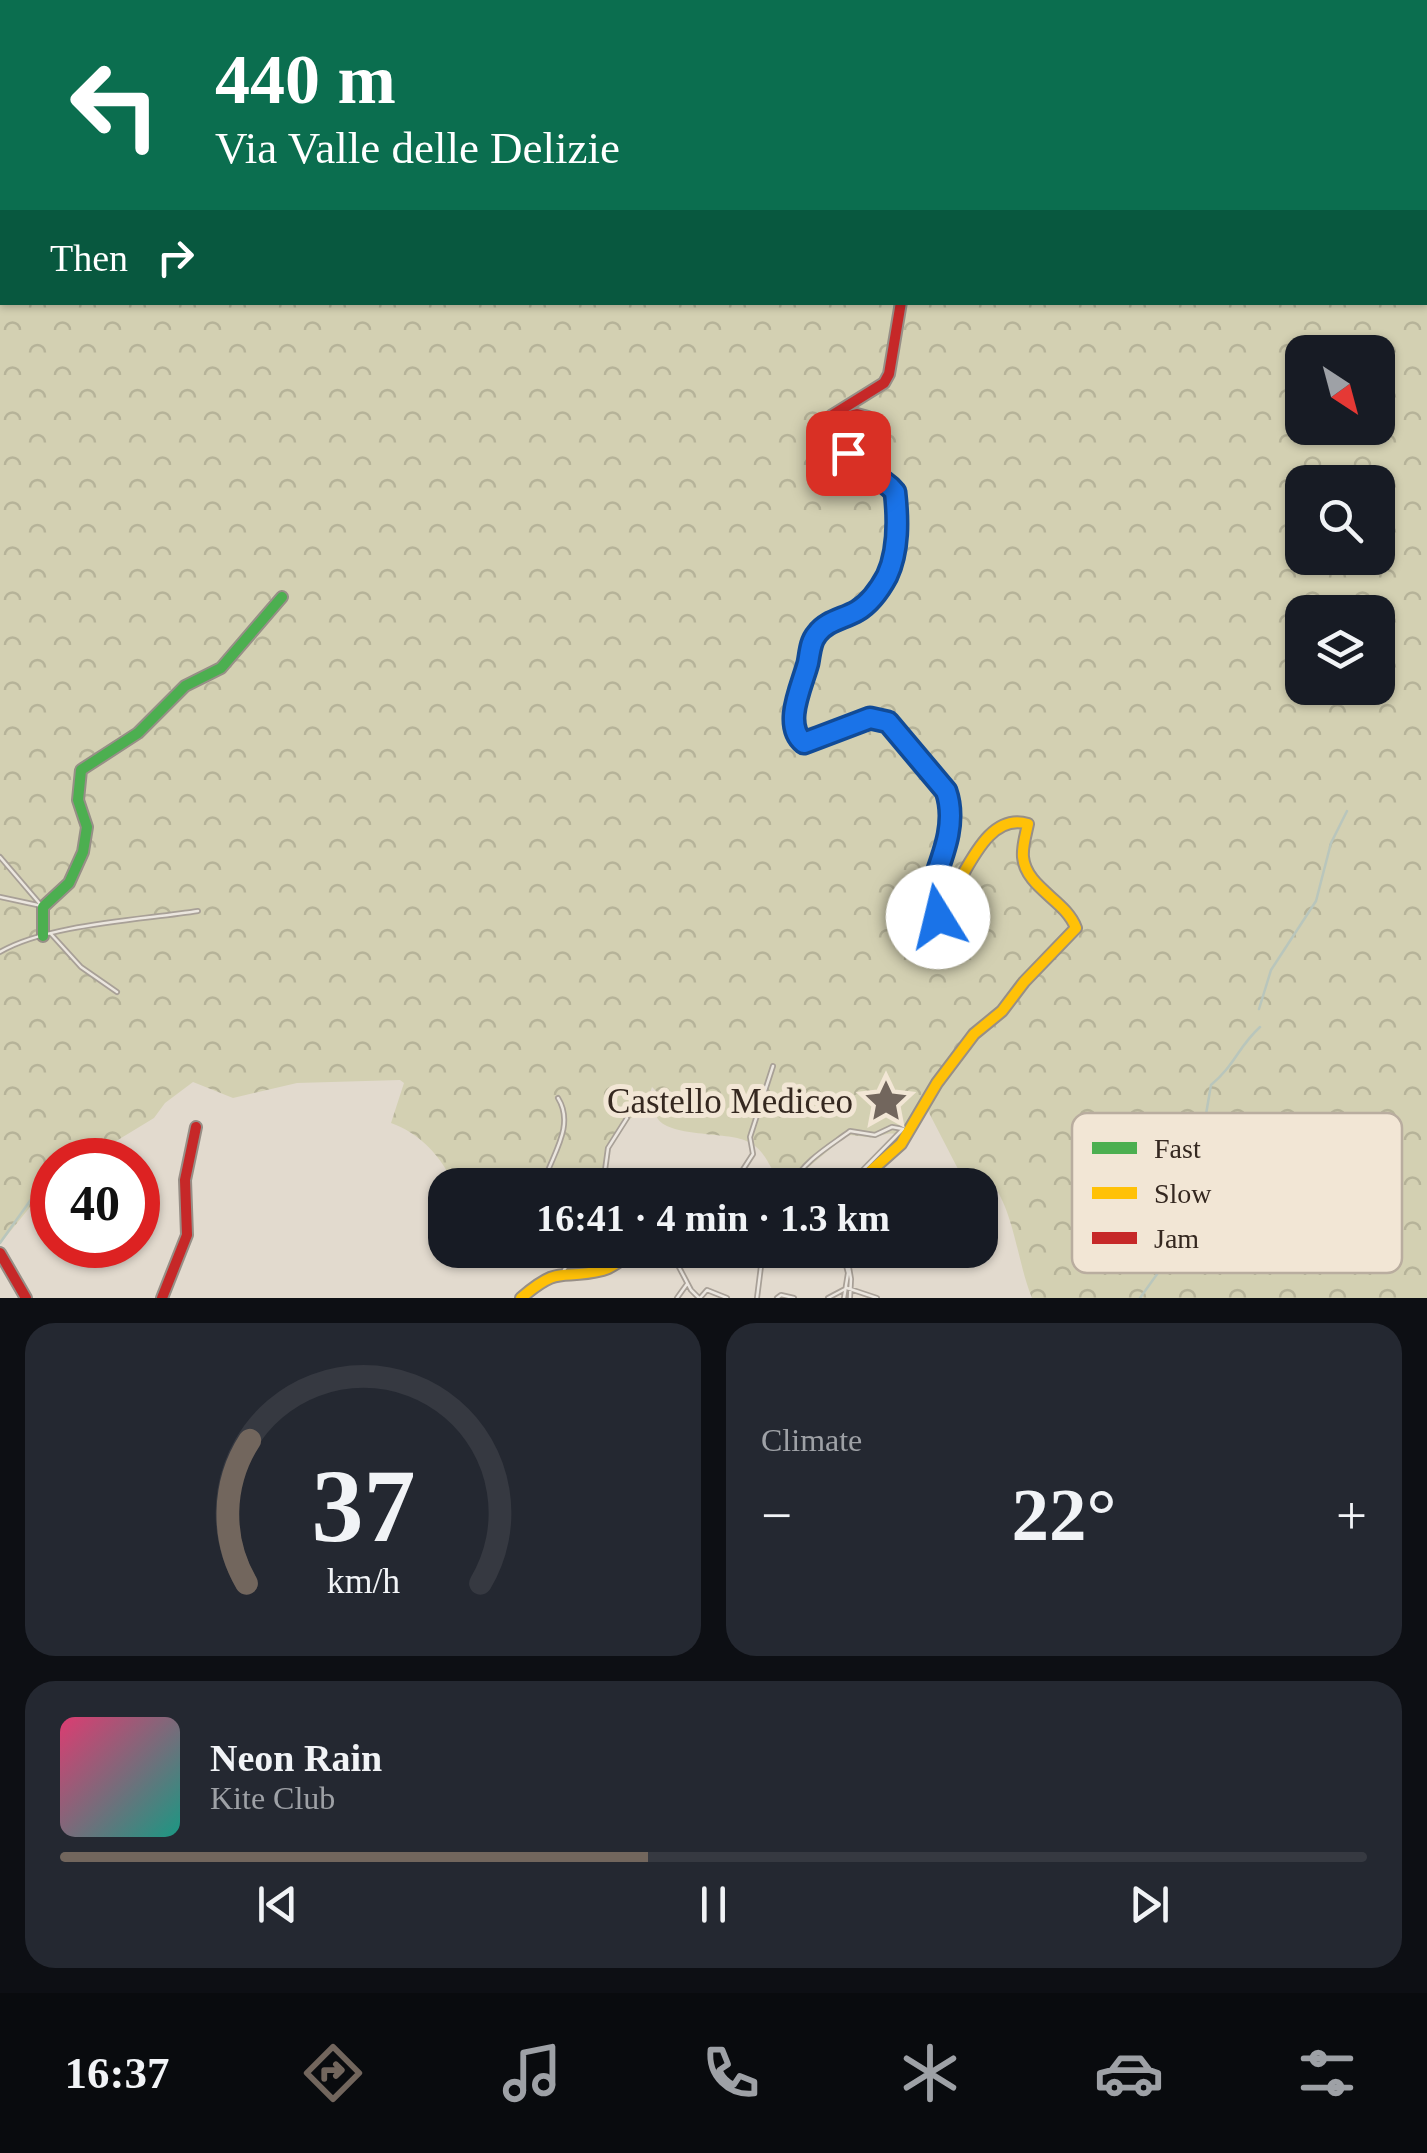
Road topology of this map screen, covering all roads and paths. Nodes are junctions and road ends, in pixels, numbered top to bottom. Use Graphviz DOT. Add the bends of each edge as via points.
graph roads {
  1 [pos="900,305"];
  2 [pos="282,598"];
  3 [pos="0,858"];
  4 [pos="0,897"];
  5 [pos="43,907"];
  6 [pos="198,911"];
  7 [pos="47,935"];
  8 [pos="0,952"];
  9 [pos="118,992"];
  10 [pos="772,1066"];
  11 [pos="558,1098"];
  12 [pos="627,1118"];
  13 [pos="196,1127"];
  14 [pos="904,1132"];
  15 [pos="551,1168"];
  16 [pos="606,1168"];
  17 [pos="744,1168"];
  18 [pos="805,1168"];
  19 [pos="873,1168"];
  20 [pos="0,1252"];
  21 [pos="565,1268"];
  22 [pos="611,1268"];
  23 [pos="680,1268"];
  24 [pos="761,1268"];
  25 [pos="846,1268"];
  26 [pos="563,1272"];
  27 [pos="688,1283"];
  28 [pos="849,1288"];
  29 [pos="757,1296"];
  30 [pos="26,1298"];
  31 [pos="162,1298"];
  32 [pos="521,1298"];
  33 [pos="677,1298"];
  34 [pos="700,1298"];
  35 [pos="727,1298"];
  36 [pos="768,1298"];
  37 [pos="777,1298"];
  38 [pos="794,1298"];
  39 [pos="828,1298"];
  40 [pos="847,1298"];
  41 [pos="877,1298"];
  1 -- 14 [label="street" via="884,383 831,416 868,417 848,458 895,492 893,556 866,604 816,634 794,724 804,743 870,718 888,722 946,791 949,826 924,911 929,920 945,908 996,828 1012,817 1028,824 1024,862 1076,928 969,1041"];
  2 -- 5 [label="street" via="221,668 186,686 138,733 81,770 83,852 76,874"];
  3 -- 5 [label="street"];
  4 -- 5 [label="street"];
  5 -- 7 [label="street"];
  6 -- 7 [label="street"];
  7 -- 8 [label="street"];
  7 -- 9 [label="street"];
  10 -- 17 [label="street"];
  11 -- 15 [label="street" via="564,1136"];
  12 -- 16 [label="street" via="608,1148"];
  13 -- 31 [label="street" via="185,1180 187,1235"];
  14 -- 18 [label="street" via="850,1131"];
  14 -- 19 [label="street" via="894,1152"];
  20 -- 30 [label="street"];
  21 -- 26 [label="street"];
  22 -- 26 [label="street"];
  23 -- 27 [label="street"];
  24 -- 29 [label="street"];
  25 -- 28 [label="street"];
  26 -- 32 [label="street"];
  27 -- 33 [label="street"];
  27 -- 34 [label="street"];
  28 -- 39 [label="street"];
  28 -- 40 [label="street"];
  28 -- 41 [label="street"];
  29 -- 36 [label="street"];
  34 -- 35 [label="street" via="708,1290"];
  37 -- 38 [label="street"];
}
